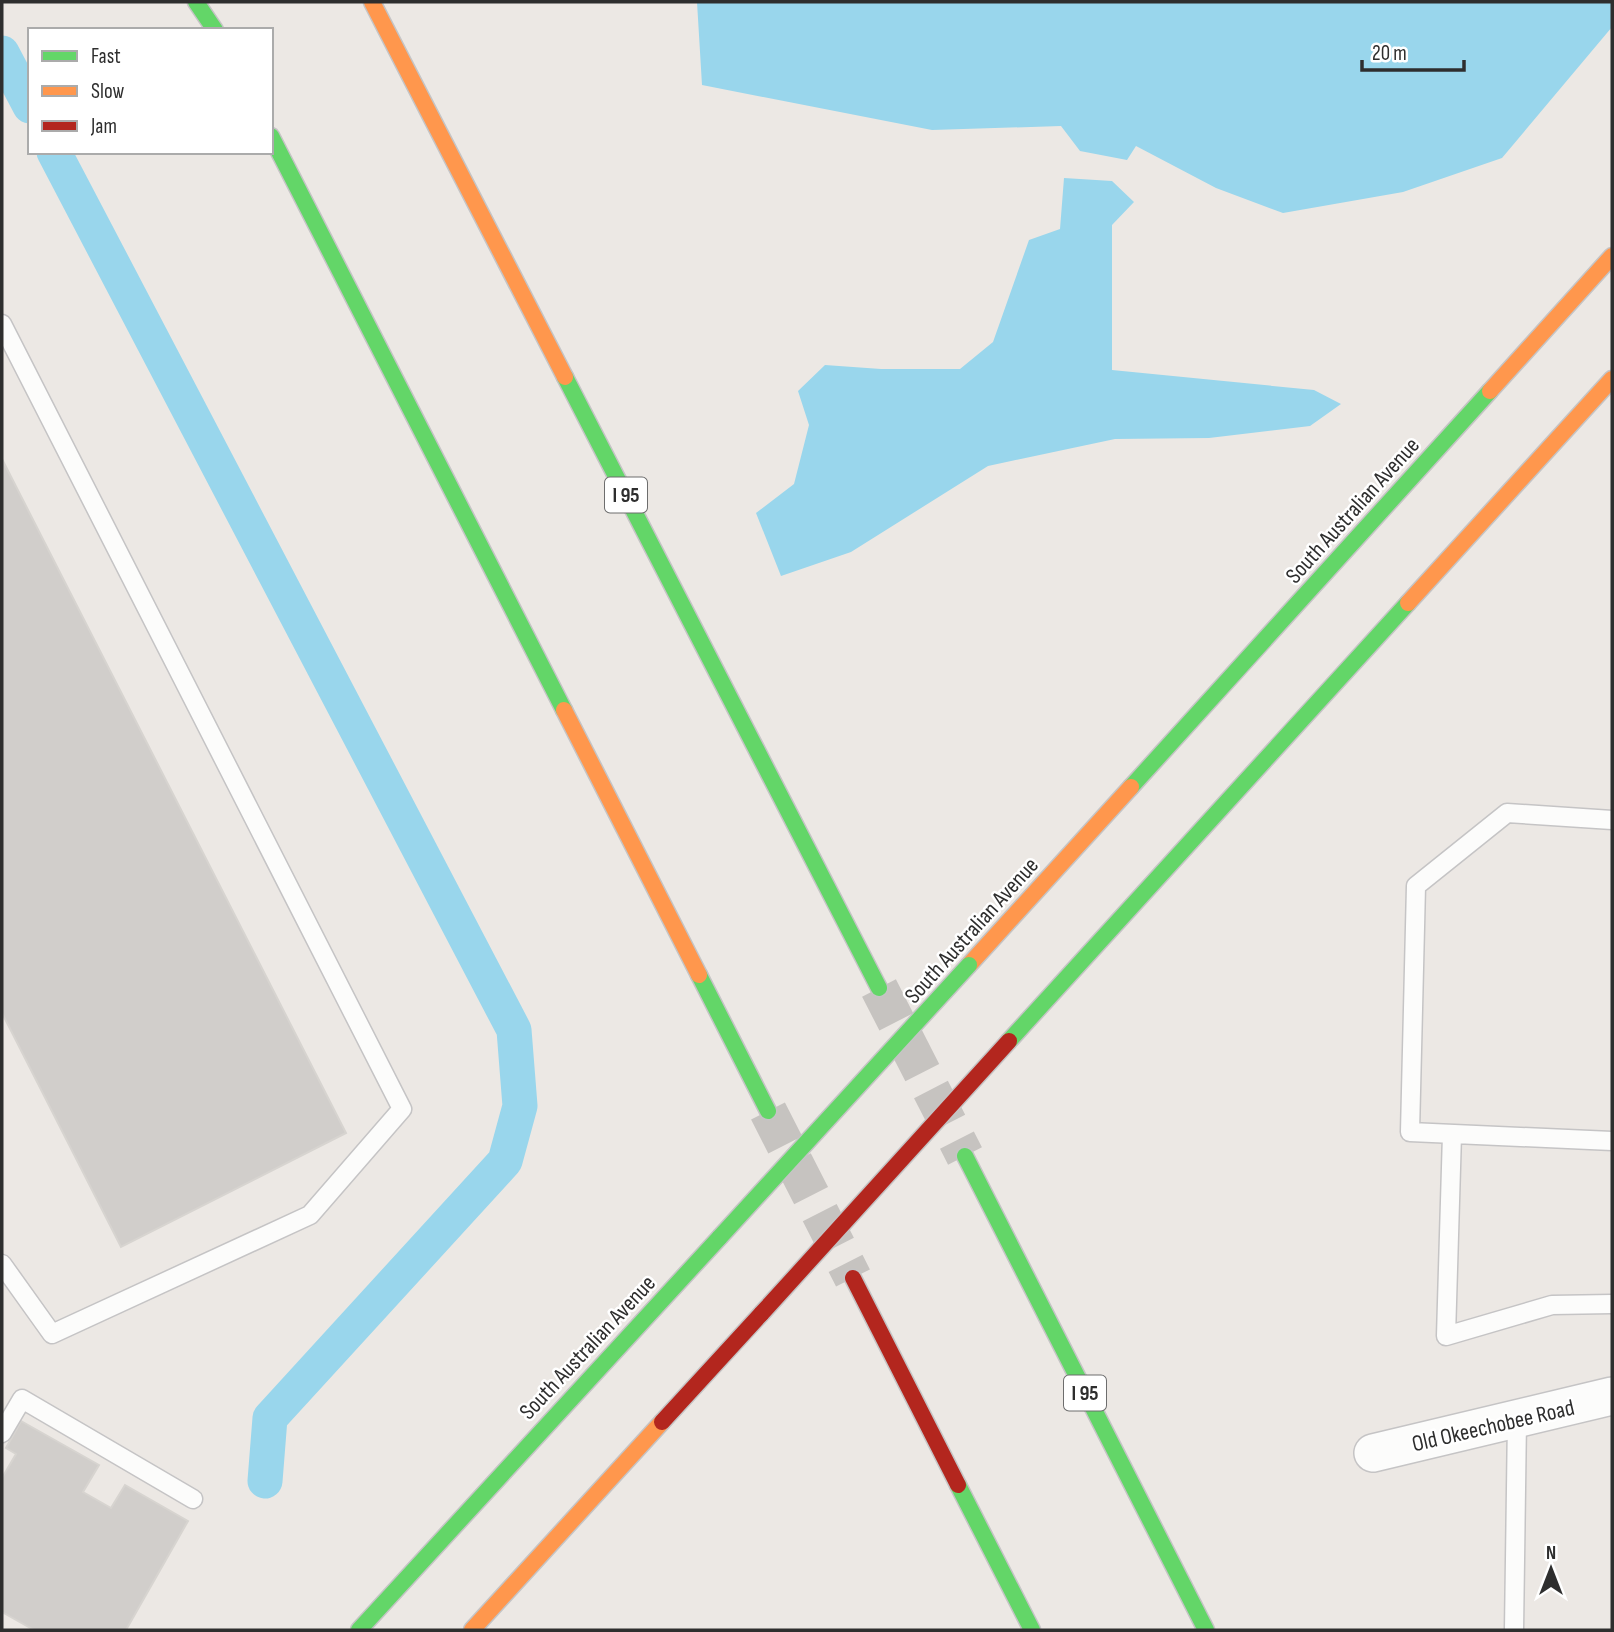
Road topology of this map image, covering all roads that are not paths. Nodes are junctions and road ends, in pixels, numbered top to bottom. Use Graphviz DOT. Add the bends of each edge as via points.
graph roads {
  1 [pos="196,2"];
  2 [pos="202,2"];
  3 [pos="372,2"];
  4 [pos="215,28"];
  5 [pos="215,28"];
  6 [pos="273,140"];
  7 [pos="1612,256"];
  8 [pos="2,324"];
  9 [pos="1612,379"];
  10 [pos="1612,820"];
  11 [pos="879,988"];
  12 [pos="768,1111"];
  13 [pos="1452,1133"];
  14 [pos="1612,1141"];
  15 [pos="965,1156"];
  16 [pos="2,1264"];
  17 [pos="853,1278"];
  18 [pos="1612,1304"];
  19 [pos="1612,1396"];
  20 [pos="1517,1419"];
  21 [pos="2,1433"];
  22 [pos="1373,1453"];
  23 [pos="193,1499"];
  24 [pos="359,1630"];
  25 [pos="472,1630"];
  26 [pos="1032,1630"];
  27 [pos="1206,1630"];
  28 [pos="1514,1630"];
  1 -- 4 [label="main road"];
  2 -- 5 [label="main road"];
  3 -- 11 [label="main road, I 95"];
  6 -- 12 [label="main road"];
  7 -- 24 [label="main road, South Australian Avenue, bridge"];
  8 -- 16 [label="lane" via="402,1109 310,1215 52,1334"];
  9 -- 25 [label="main road, bridge"];
  10 -- 13 [label="lane" via="1507,813 1416,886 1410,1132"];
  13 -- 14 [label="lane"];
  13 -- 18 [label="lane" via="1446,1336 1552,1305"];
  15 -- 27 [label="main road, I 95"];
  17 -- 26 [label="main road"];
  19 -- 20 [label="street, Old Okeechobee Road"];
  20 -- 22 [label="street, Old Okeechobee Road"];
  20 -- 28 [label="lane"];
  21 -- 23 [label="lane" via="22,1399"];
}
